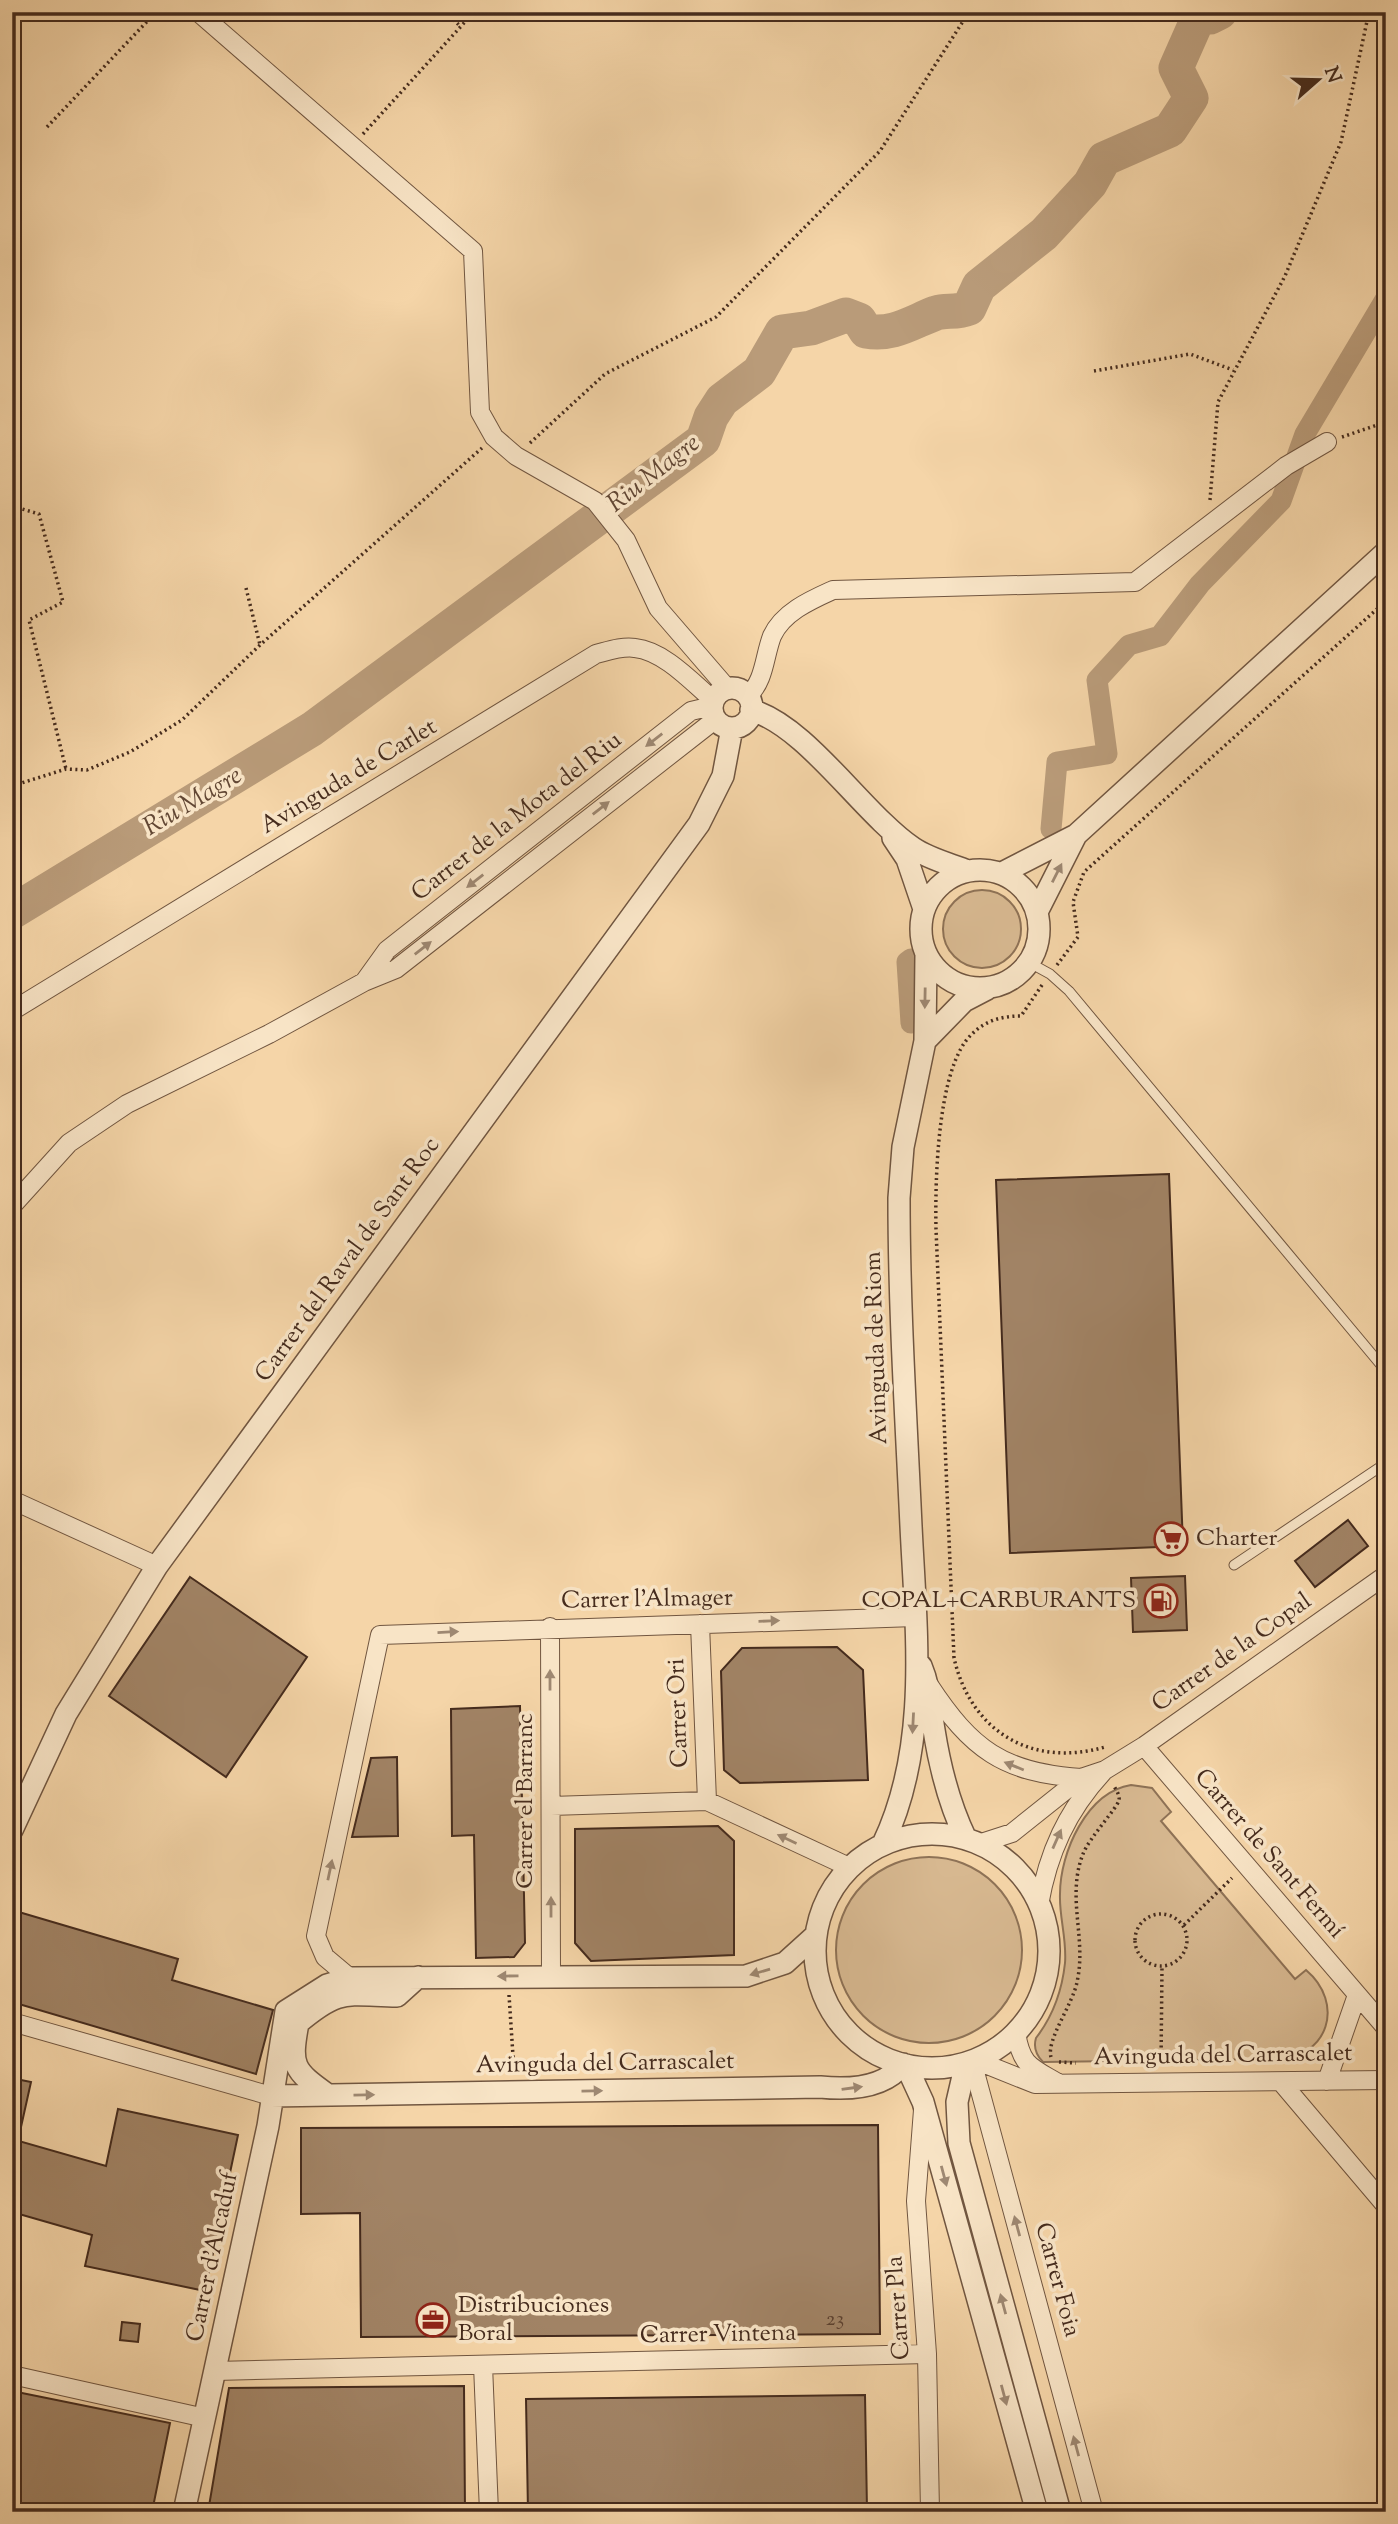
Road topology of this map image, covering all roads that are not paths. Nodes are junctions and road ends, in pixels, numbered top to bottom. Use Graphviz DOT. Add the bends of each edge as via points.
graph roads {
  1 [pos="198,12"];
  2 [pos="1327,442"];
  3 [pos="1386,552"];
  4 [pos="749,703"];
  5 [pos="720,708"];
  6 [pos="884,824"];
  7 [pos="1076,835"];
  8 [pos="968,871"];
  9 [pos="1002,873"];
  10 [pos="924,909"];
  11 [pos="1037,912"];
  12 [pos="926,954"];
  13 [pos="1030,962"];
  14 [pos="988,988"];
  15 [pos="12,1011"];
  16 [pos="925,1041"];
  17 [pos="12,1206"];
  18 [pos="1386,1371"];
  19 [pos="1386,1463"];
  20 [pos="12,1500"];
  21 [pos="1234,1565"];
  22 [pos="158,1566"];
  23 [pos="1386,1575"];
  24 [pos="915,1617"];
  25 [pos="700,1624"];
  26 [pos="550,1627"];
  27 [pos="916,1655"];
  28 [pos="929,1685"];
  29 [pos="1144,1746"];
  30 [pos="1105,1770"];
  31 [pos="1081,1779"];
  32 [pos="707,1801"];
  33 [pos="551,1806"];
  34 [pos="12,1830"];
  35 [pos="972,1841"];
  36 [pos="883,1844"];
  37 [pos="849,1867"];
  38 [pos="1039,1905"];
  39 [pos="816,1935"];
  40 [pos="551,1975"];
  41 [pos="418,1977"];
  42 [pos="350,1978"];
  43 [pos="1356,1995"];
  44 [pos="12,2022"];
  45 [pos="1386,2028"];
  46 [pos="1016,2032"];
  47 [pos="971,2061"];
  48 [pos="904,2065"];
  49 [pos="1386,2080"];
  50 [pos="883,2081"];
  51 [pos="1328,2081"];
  52 [pos="1281,2082"];
  53 [pos="1062,2084"];
  54 [pos="328,2095"];
  55 [pos="271,2096"];
  56 [pos="923,2102"];
  57 [pos="1386,2206"];
  58 [pos="927,2354"];
  59 [pos="483,2365"];
  60 [pos="215,2371"];
  61 [pos="12,2375"];
  62 [pos="205,2418"];
  63 [pos="184,2512"];
  64 [pos="489,2512"];
  65 [pos="930,2512"];
  66 [pos="1037,2512"];
  67 [pos="1060,2512"];
  68 [pos="1094,2512"];
  1 -- 5 [label="street" via="473,251 480,412 494,437 516,456 595,500 621,531 658,608"];
  2 -- 4 [label="street" via="1286,466 1135,582 833,590 800,605 773,634"];
  3 -- 7 [label="street"];
  4 -- 5 [label="street" via="739,689"];
  4 -- 5 [label="street" via="747,721"];
  4 -- 6 [label="street" via="783,724"];
  5 -- 15 [label="street, Avinguda de Carlet" via="649,653 636,648 596,654"];
  5 -- 17 [label="street, Carrer de la Mota del Riu" via="691,711 387,950 364,982 127,1104 69,1143"];
  5 -- 22 [label="street, Carrer del Raval de Sant Roc" via="723,776 699,824"];
  6 -- 8 [label="street" via="915,850"];
  6 -- 10 [label="street" via="907,859"];
  7 -- 9 [label="street"];
  11 -- 7 [label="street, one-way"];
  8 -- 9 [label="street"];
  8 -- 10 [label="street" via="949,878 934,891"];
  9 -- 11 [label="street" via="1030,896"];
  10 -- 12 [label="street" via="921,924"];
  11 -- 13 [label="street" via="1040,929"];
  12 -- 14 [label="street" via="952,982"];
  12 -- 16 [label="street, Avinguda de Riom, one-way"];
  13 -- 14 [label="street" via="1018,975"];
  13 -- 18 [label="lane" via="1069,991"];
  14 -- 16 [label="street" via="964,1001"];
  16 -- 24 [label="street, Avinguda de Riom" via="903,1147 900,1198"];
  19 -- 21 [label="lane"];
  20 -- 22 [label="street"];
  22 -- 34 [label="street, Carrer del Raval de Sant Roc" via="66,1714"];
  23 -- 29 [label="street, Carrer de la Copal"];
  25 -- 24 [label="street, Carrer l'Almager, one-way"];
  24 -- 27 [label="street, Avinguda de Riom"];
  25 -- 26 [label="street, Carrer l'Almager"];
  25 -- 32 [label="street, Carrer Ori"];
  33 -- 26 [label="street, Carrer el Barranc, one-way"];
  42 -- 26 [label="street, Carrer l'Almager, one-way" via="325,1957 316,1936 380,1635"];
  27 -- 28 [label="street, Avinguda de Riom"];
  27 -- 36 [label="street, Avinguda de Riom, one-way" via="909,1769"];
  31 -- 28 [label="street, Carrer de la Copal, one-way" via="1033,1773 997,1759 965,1735"];
  28 -- 35 [label="street, Avinguda de Riom" via="948,1797"];
  29 -- 30 [label="street, Carrer de la Copal"];
  29 -- 43 [label="street, Carrer de Sant Fermí"];
  30 -- 31 [label="street, Carrer de la Copal"];
  38 -- 30 [label="street, Carrer de la Copal, one-way" via="1043,1879 1061,1831"];
  31 -- 35 [label="street, Carrer de la Copal" via="1012,1833"];
  32 -- 33 [label="street"];
  37 -- 32 [label="street, one-way"];
  40 -- 33 [label="street, Carrer el Barranc, one-way"];
  35 -- 36 [label="street" via="924,1834"];
  35 -- 38 [label="street" via="1014,1868"];
  36 -- 37 [label="street"];
  37 -- 39 [label="street" via="827,1899"];
  38 -- 46 [label="street" via="1047,1938 1046,1972 1030,2014"];
  39 -- 40 [label="street, one-way" via="785,1962 746,1976"];
  39 -- 48 [label="street" via="818,1978 835,2016 864,2047"];
  40 -- 41 [label="street, one-way"];
  41 -- 42 [label="street"];
  41 -- 54 [label="street" via="397,1996 338,1995 298,2023 292,2056 301,2073"];
  42 -- 55 [label="street, Carrer d'Alcaduf" via="327,1985 286,2011"];
  43 -- 45 [label="street, Carrer de Sant Fermí"];
  43 -- 51 [label="street"];
  44 -- 55 [label="street, Avinguda del Carrascalet"];
  46 -- 47 [label="street" via="990,2053"];
  46 -- 53 [label="street, Avinguda del Carrascalet" via="1019,2053 1028,2066"];
  47 -- 48 [label="street" via="926,2068"];
  47 -- 53 [label="street, Avinguda del Carrascalet" via="1035,2084"];
  67 -- 47 [label="street, one-way" via="959,2143 957,2102"];
  68 -- 47 [label="street, Carrer Foia, one-way"];
  48 -- 50 [label="street, Avinguda del Carrascalet"];
  48 -- 56 [label="street"];
  49 -- 51 [label="street, Avinguda del Carrascalet"];
  54 -- 50 [label="street, Avinguda del Carrascalet, one-way" via="842,2090"];
  50 -- 56 [label="street" via="906,2085"];
  51 -- 52 [label="street, Avinguda del Carrascalet"];
  52 -- 53 [label="street, Avinguda del Carrascalet"];
  52 -- 57 [label="street"];
  54 -- 55 [label="street, Avinguda del Carrascalet"];
  55 -- 60 [label="street, Carrer d'Alcaduf"];
  56 -- 58 [label="street, Carrer Pla" via="916,2201"];
  56 -- 66 [label="street, one-way"];
  58 -- 59 [label="street, Carrer Vintena"];
  58 -- 65 [label="street, Carrer Pla"];
  59 -- 60 [label="street, Carrer Vintena"];
  59 -- 64 [label="street"];
  60 -- 62 [label="street, Carrer d'Alcaduf"];
  61 -- 62 [label="street"];
  62 -- 63 [label="street, Carrer d'Alcaduf"];
}
